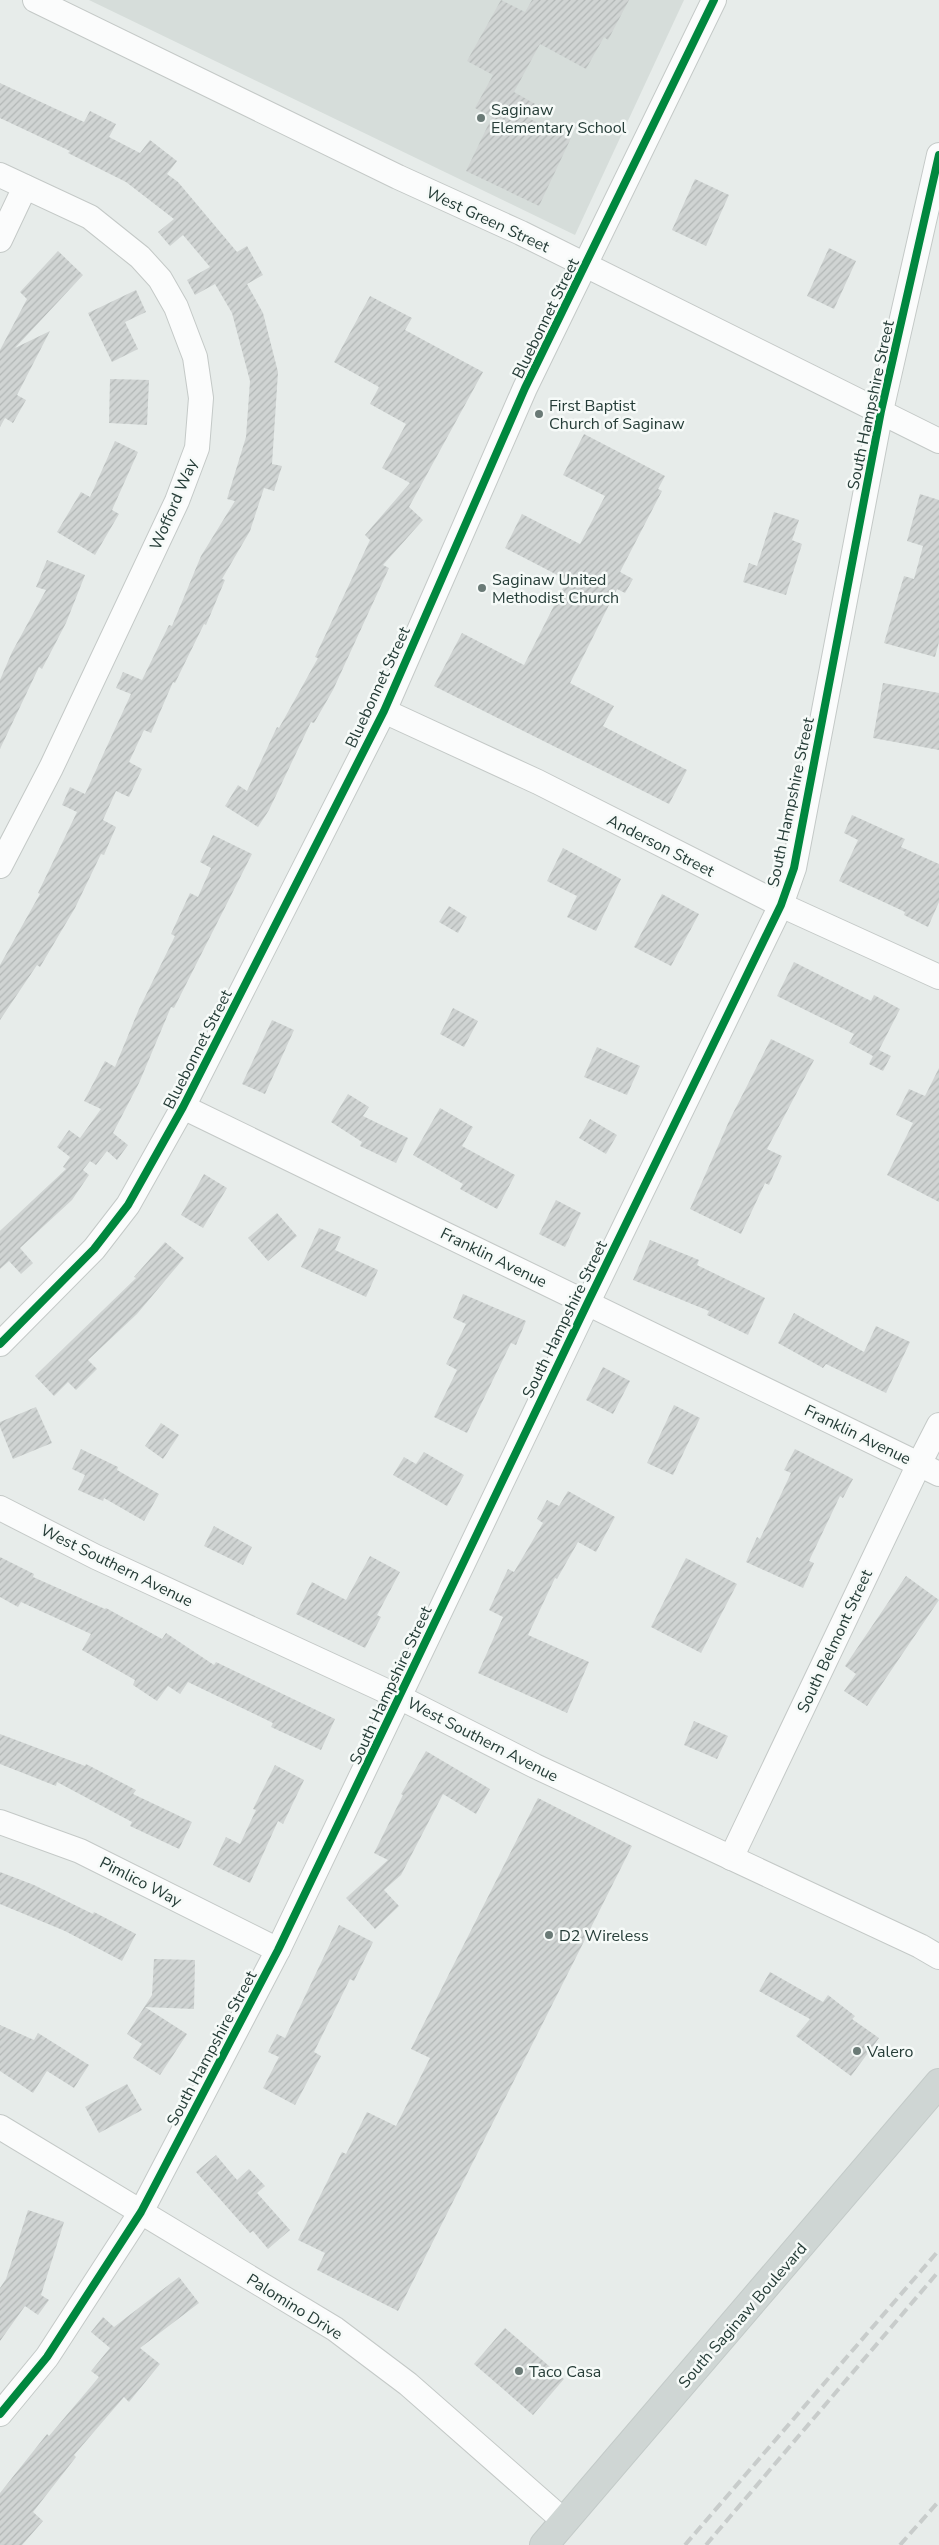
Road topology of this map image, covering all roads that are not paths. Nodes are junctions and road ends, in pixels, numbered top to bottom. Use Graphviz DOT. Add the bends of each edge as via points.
graph roads {
  1 [pos="35,0"];
  2 [pos="714,0"];
  3 [pos="939,155"];
  4 [pos="0,175"];
  5 [pos="25,187"];
  6 [pos="0,240"];
  7 [pos="586,266"];
  8 [pos="881,411"];
  9 [pos="939,441"];
  10 [pos="384,711"];
  11 [pos="0,866"];
  12 [pos="782,905"];
  13 [pos="939,977"];
  14 [pos="183,1107"];
  15 [pos="588,1302"];
  16 [pos="0,1344"];
  17 [pos="939,1425"];
  18 [pos="929,1469"];
  19 [pos="0,1508"];
  20 [pos="399,1697"];
  21 [pos="0,1822"];
  22 [pos="731,1858"];
  23 [pos="278,1950"];
  24 [pos="939,1957"];
  25 [pos="939,2083"];
  26 [pos="0,2128"];
  27 [pos="140,2212"];
  28 [pos="0,2414"];
  29 [pos="564,2521"];
  30 [pos="544,2545"];
  1 -- 7 [label="street, West Green Street"];
  2 -- 7 [label="street, Bluebonnet Street"];
  3 -- 8 [label="street, South Hampshire Street"];
  4 -- 5 [label="street, Wofford Way"];
  5 -- 6 [label="street"];
  5 -- 11 [label="street, Wofford Way" via="90,217 140,257 160,279 176,307 195,357 201,398 197,448 177,501 51,768"];
  7 -- 8 [label="street, West Green Street"];
  7 -- 10 [label="street, Bluebonnet Street" via="525,388"];
  8 -- 9 [label="street, West Green Street"];
  8 -- 12 [label="street, South Hampshire Street" via="794,868"];
  10 -- 12 [label="street, Anderson Street" via="538,782"];
  10 -- 14 [label="street, Bluebonnet Street"];
  12 -- 13 [label="street, Anderson Street"];
  12 -- 15 [label="street, South Hampshire Street"];
  14 -- 15 [label="street, Franklin Avenue"];
  14 -- 16 [label="street, Bluebonnet Street" via="123,1212 94,1249"];
  15 -- 18 [label="street, Franklin Avenue"];
  15 -- 20 [label="street, South Hampshire Street"];
  17 -- 18 [label="street, South Belmont Street"];
  18 -- 22 [label="street, South Belmont Street"];
  19 -- 20 [label="street, West Southern Avenue"];
  20 -- 22 [label="street, West Southern Avenue" via="535,1766"];
  20 -- 23 [label="street, South Hampshire Street"];
  21 -- 23 [label="street, Pimlico Way" via="80,1851"];
  22 -- 24 [label="street, West Southern Avenue"];
  23 -- 27 [label="street, South Hampshire Street"];
  25 -- 29 [label="main road, South Saginaw Boulevard"];
  26 -- 27 [label="street, Palomino Drive"];
  27 -- 28 [label="street, South Hampshire Street" via="47,2357"];
  27 -- 29 [label="street, Palomino Drive" via="335,2329 408,2384"];
  29 -- 30 [label="main road, South Saginaw Boulevard"];
}
